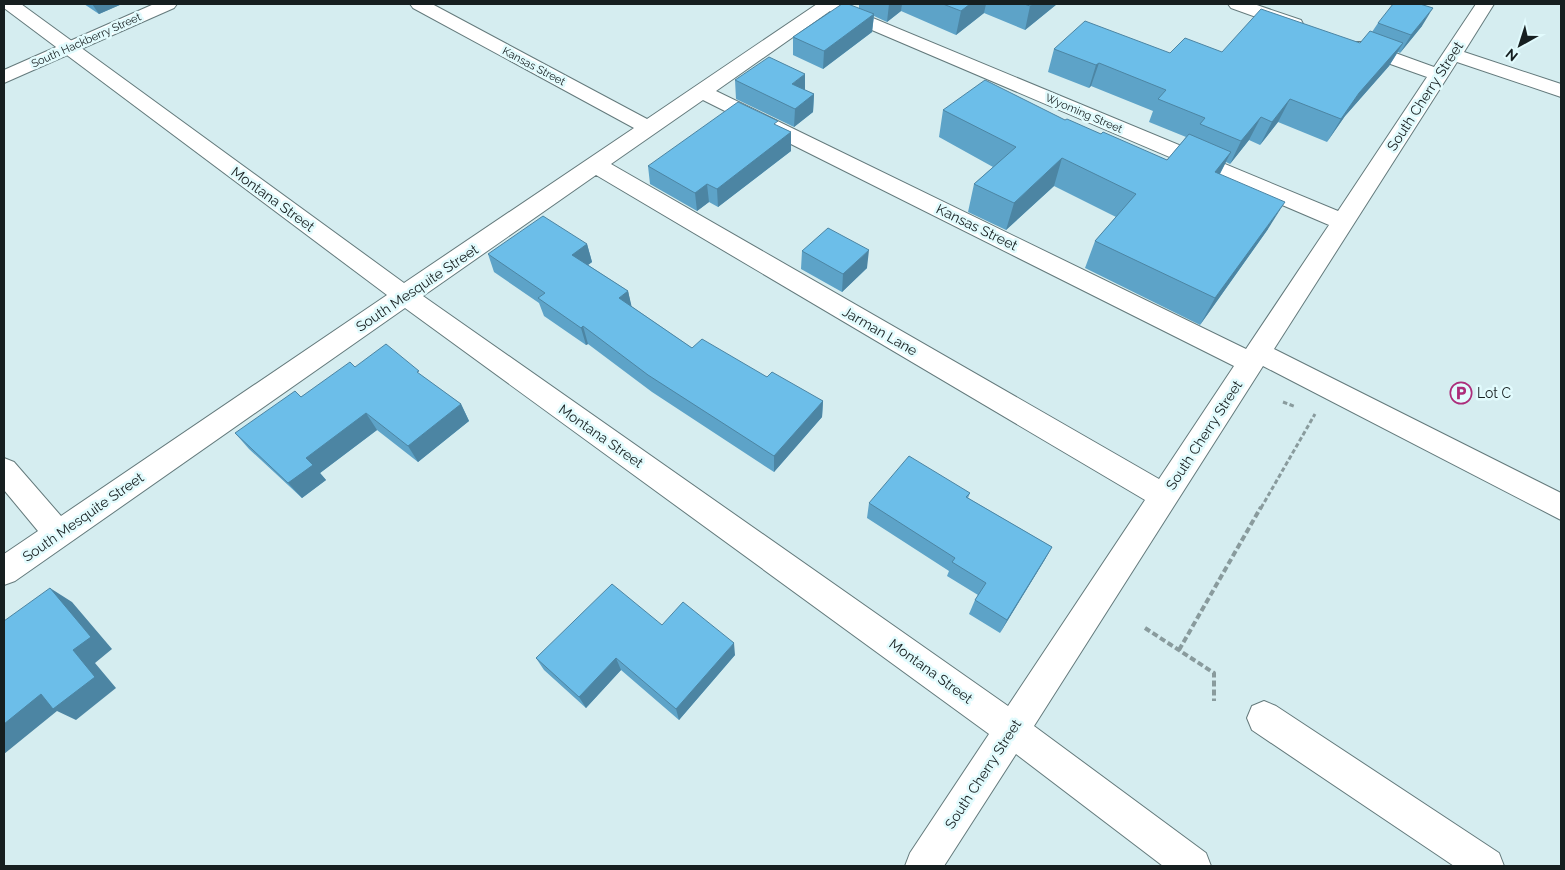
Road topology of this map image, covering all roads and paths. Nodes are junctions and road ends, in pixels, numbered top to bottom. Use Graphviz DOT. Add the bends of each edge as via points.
graph roads {
  1 [pos="10,4"];
  2 [pos="168,4"];
  3 [pos="418,4"];
  4 [pos="827,4"];
  5 [pos="1237,4"];
  6 [pos="1485,4"];
  7 [pos="1309,29"];
  8 [pos="1345,41"];
  9 [pos="69,48"];
  10 [pos="1446,64"];
  11 [pos="4,76"];
  12 [pos="1561,91"];
  13 [pos="703,92"];
  14 [pos="649,128"];
  15 [pos="596,165"];
  16 [pos="1343,222"];
  17 [pos="405,296"];
  18 [pos="1254,358"];
  19 [pos="1283,402"];
  20 [pos="1299,408"];
  21 [pos="1307,411"];
  22 [pos="4,470"];
  23 [pos="1164,496"];
  24 [pos="1561,506"];
  25 [pos="58,534"];
  26 [pos="4,571"];
  27 [pos="1145,628"];
  28 [pos="1179,650"];
  29 [pos="1214,701"];
  30 [pos="1264,718"];
  31 [pos="1012,730"];
  32 [pos="923,866"];
  33 [pos="1193,866"];
  34 [pos="1486,866"];
  1 -- 9 [label="street, Montana Street"];
  2 -- 9 [label="street, South Hackberry Street"];
  3 -- 14 [label="street, Kansas Street"];
  4 -- 13 [label="street, South Mesquite Street"];
  4 -- 16 [label="street, Wyoming Street"];
  5 -- 7 [label="street"];
  6 -- 10 [label="street, South Cherry Street"];
  8 -- 10 [label="street"];
  9 -- 11 [label="street, South Hackberry Street"];
  9 -- 17 [label="street, Montana Street"];
  10 -- 12 [label="street"];
  10 -- 16 [label="street, South Cherry Street"];
  13 -- 14 [label="street, South Mesquite Street"];
  13 -- 18 [label="street, Kansas Street"];
  14 -- 15 [label="street, South Mesquite Street"];
  15 -- 17 [label="street, South Mesquite Street"];
  15 -- 23 [label="street, Jarman Lane"];
  16 -- 18 [label="street, South Cherry Street"];
  17 -- 25 [label="street, South Mesquite Street"];
  17 -- 31 [label="street, Montana Street"];
  18 -- 23 [label="street, South Cherry Street"];
  18 -- 24 [label="street, Kansas Street"];
  19 -- 20 [label="path"];
  21 -- 28 [label="path" via="1315,414"];
  22 -- 25 [label="street"];
  23 -- 31 [label="street, South Cherry Street"];
  25 -- 26 [label="street, South Mesquite Street"];
  27 -- 28 [label="path"];
  28 -- 29 [label="path" via="1214,673"];
  30 -- 34 [label="street"];
  31 -- 32 [label="street, South Cherry Street"];
  31 -- 33 [label="street, Montana Street"];
}
